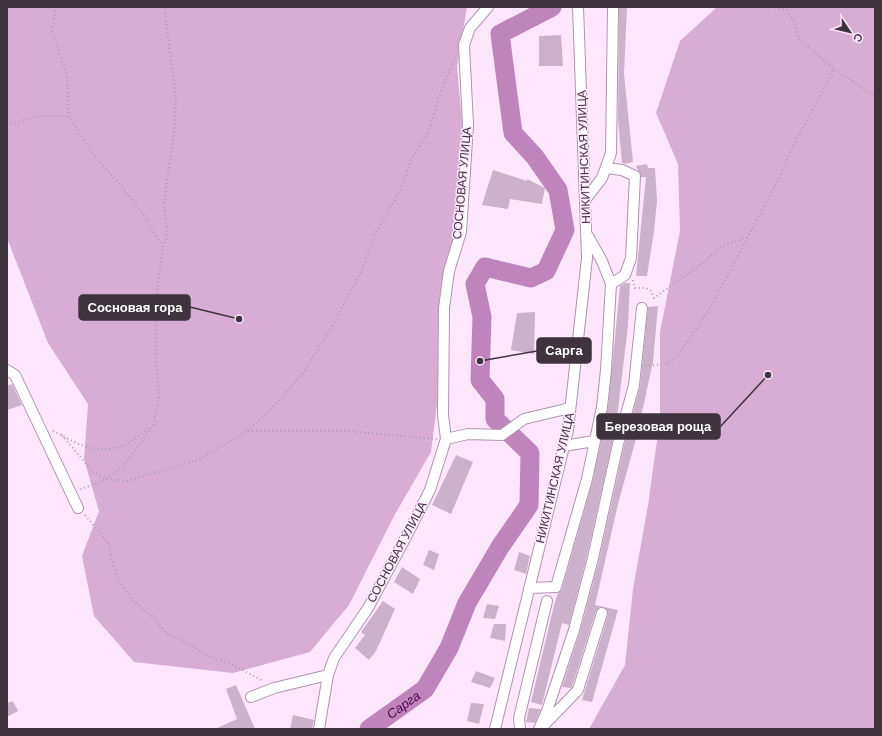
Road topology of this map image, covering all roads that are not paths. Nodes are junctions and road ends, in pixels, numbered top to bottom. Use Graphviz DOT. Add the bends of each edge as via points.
graph roads {
  1 [pos="488,7"];
  2 [pos="578,7"];
  3 [pos="613,7"];
  4 [pos="606,168"];
  5 [pos="585,200"];
  6 [pos="587,234"];
  7 [pos="611,284"];
  8 [pos="642,308"];
  9 [pos="7,370"];
  10 [pos="570,408"];
  11 [pos="446,439"];
  12 [pos="594,441"];
  13 [pos="564,446"];
  14 [pos="78,508"];
  15 [pos="529,588"];
  16 [pos="548,601"];
  17 [pos="602,613"];
  18 [pos="328,675"];
  19 [pos="250,697"];
  20 [pos="319,729"];
  21 [pos="495,729"];
  22 [pos="520,729"];
  23 [pos="540,729"];
  1 -- 11 [label="street, СОСНОВАЯ УЛИЦА" via="470,28 464,45 468,125 461,232 450,271 444,308 443,415"];
  2 -- 5 [label="street, НИКИТИНСКАЯ УЛИЦА"];
  3 -- 4 [label="street" via="612,153"];
  4 -- 5 [label="street" via="602,178"];
  4 -- 7 [label="street" via="622,170 635,176 631,258 625,275"];
  5 -- 6 [label="street, НИКИТИНСКАЯ УЛИЦА"];
  6 -- 7 [label="street"];
  6 -- 10 [label="street, НИКИТИНСКАЯ УЛИЦА" via="587,258"];
  7 -- 12 [label="street" via="602,407"];
  8 -- 23 [label="street" via="634,385 589,572 574,630"];
  9 -- 14 [label="street" via="16,375"];
  10 -- 11 [label="street" via="524,419 502,434 468,434"];
  10 -- 13 [label="street, НИКИТИНСКАЯ УЛИЦА"];
  11 -- 18 [label="street, СОСНОВАЯ УЛИЦА" via="430,490 368,608 334,658"];
  12 -- 13 [label="street"];
  12 -- 15 [label="street" via="556,588"];
  13 -- 15 [label="street, НИКИТИНСКАЯ УЛИЦА"];
  15 -- 21 [label="street, НИКИТИНСКАЯ УЛИЦА"];
  16 -- 22 [label="street" via="519,718"];
  17 -- 23 [label="street" via="578,690"];
  18 -- 19 [label="street" via="274,688"];
  18 -- 20 [label="street, СОСНОВАЯ УЛИЦА"];
}
